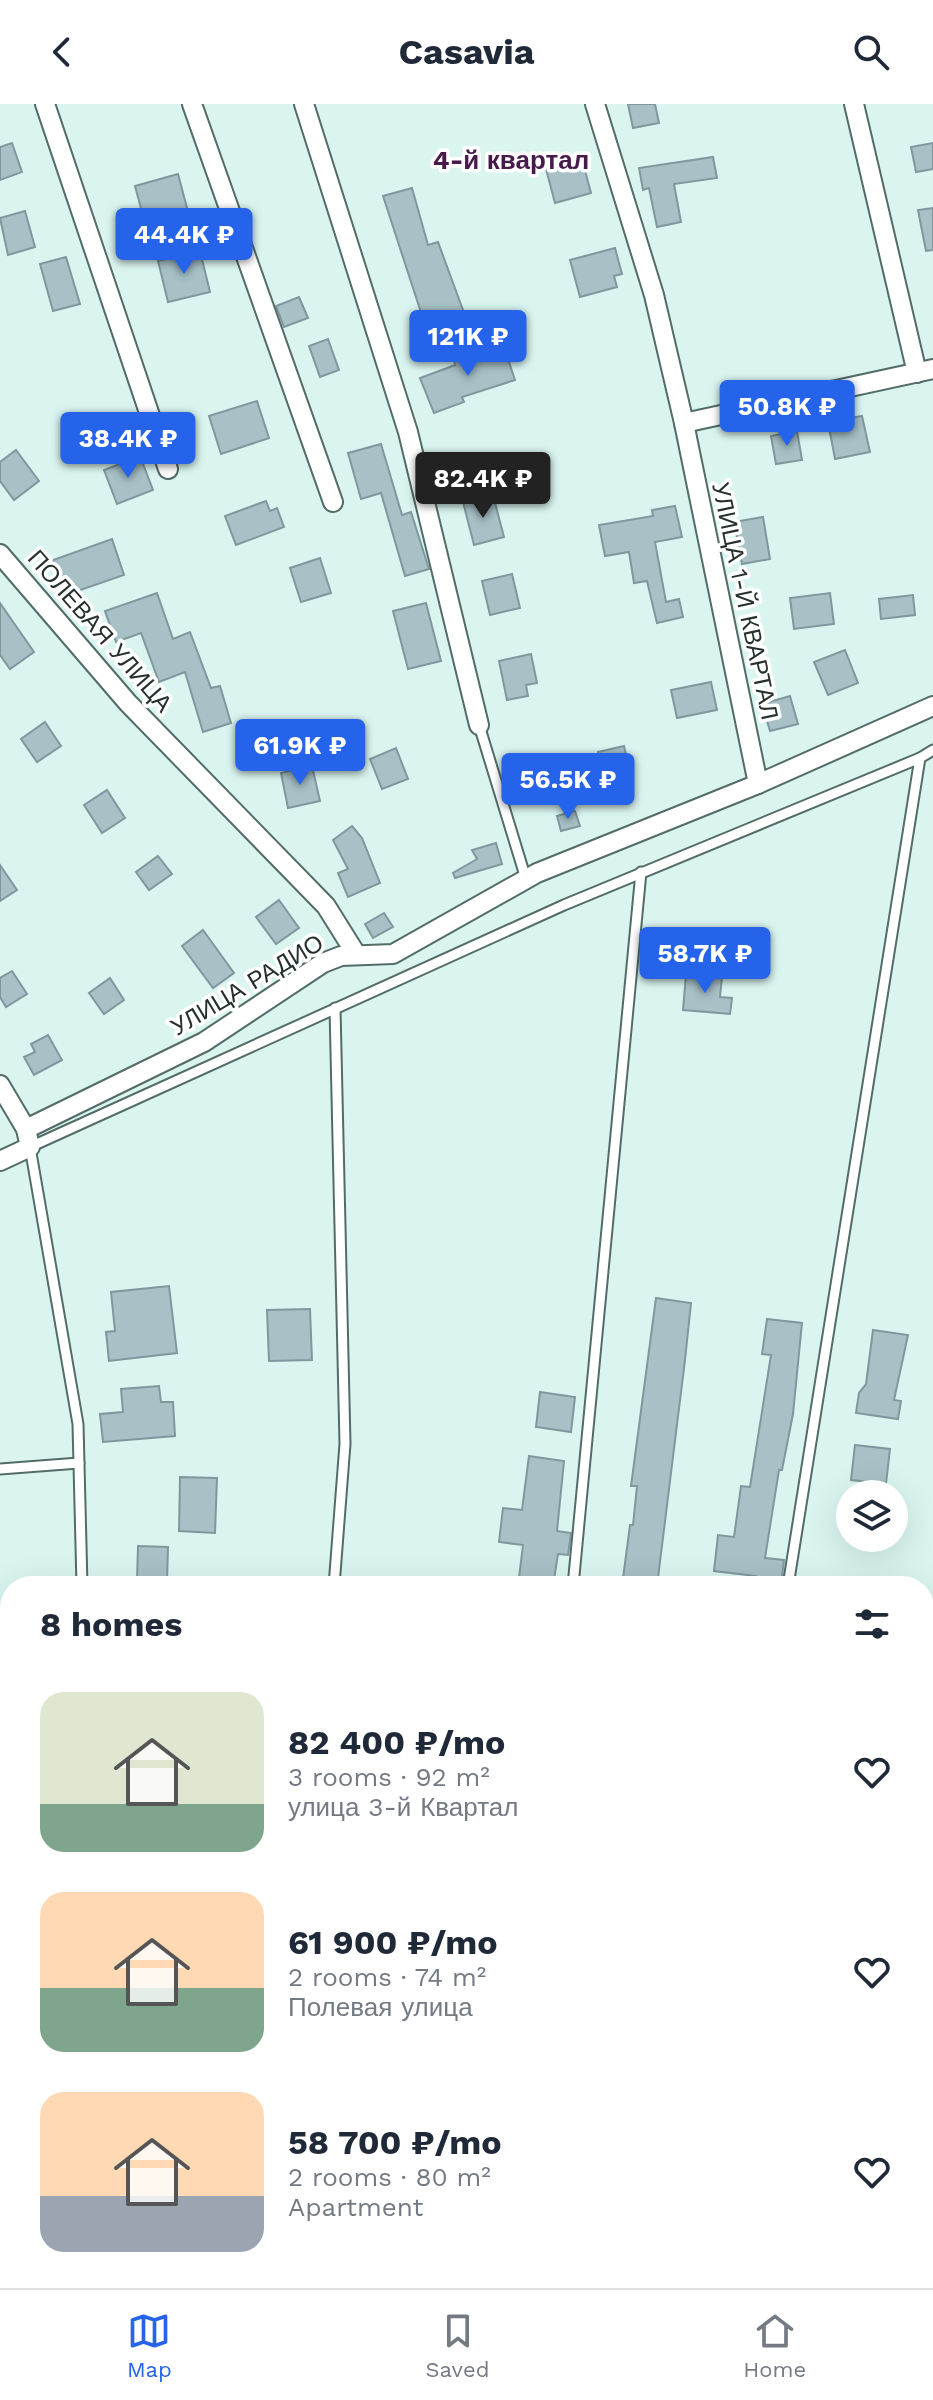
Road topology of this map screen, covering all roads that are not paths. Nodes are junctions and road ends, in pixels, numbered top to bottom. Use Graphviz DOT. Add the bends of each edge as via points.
graph roads {
  1 [pos="45,104"];
  2 [pos="192,104"];
  3 [pos="304,104"];
  4 [pos="595,104"];
  5 [pos="854,104"];
  6 [pos="925,371"];
  7 [pos="684,423"];
  8 [pos="168,469"];
  9 [pos="333,502"];
  10 [pos="0,554"];
  11 [pos="933,706"];
  12 [pos="479,725"];
  13 [pos="933,750"];
  14 [pos="920,758"];
  15 [pos="758,784"];
  16 [pos="641,872"];
  17 [pos="526,879"];
  18 [pos="356,954"];
  19 [pos="335,1008"];
  20 [pos="0,1085"];
  21 [pos="28,1138"];
  22 [pos="0,1161"];
  23 [pos="79,1463"];
  24 [pos="0,1469"];
  25 [pos="82,1576"];
  26 [pos="335,1576"];
  27 [pos="574,1576"];
  28 [pos="790,1576"];
  1 -- 8 [label="street"];
  2 -- 9 [label="street"];
  3 -- 12 [label="street" via="408,432"];
  4 -- 7 [label="street, УЛИЦА 1-Й КВАРТАЛ" via="654,295"];
  5 -- 6 [label="street"];
  6 -- 7 [label="street"];
  7 -- 15 [label="street, УЛИЦА 1-Й КВАРТАЛ"];
  10 -- 18 [label="street, ПОЛЕВАЯ УЛИЦА" via="128,703 326,906"];
  11 -- 15 [label="street, УЛИЦА РАДИО"];
  12 -- 17 [label="lane"];
  13 -- 14 [label="lane"];
  14 -- 16 [label="lane"];
  14 -- 28 [label="lane"];
  15 -- 17 [label="street, УЛИЦА РАДИО"];
  16 -- 19 [label="lane"];
  16 -- 27 [label="lane"];
  17 -- 18 [label="street, УЛИЦА РАДИО" via="393,954"];
  18 -- 21 [label="street, УЛИЦА РАДИО" via="323,963 204,1042"];
  19 -- 21 [label="lane"];
  19 -- 26 [label="lane" via="345,1444"];
  20 -- 21 [label="street"];
  21 -- 22 [label="street, УЛИЦА РАДИО"];
  21 -- 23 [label="lane" via="78,1424"];
  23 -- 24 [label="lane"];
  23 -- 25 [label="lane"];
}
